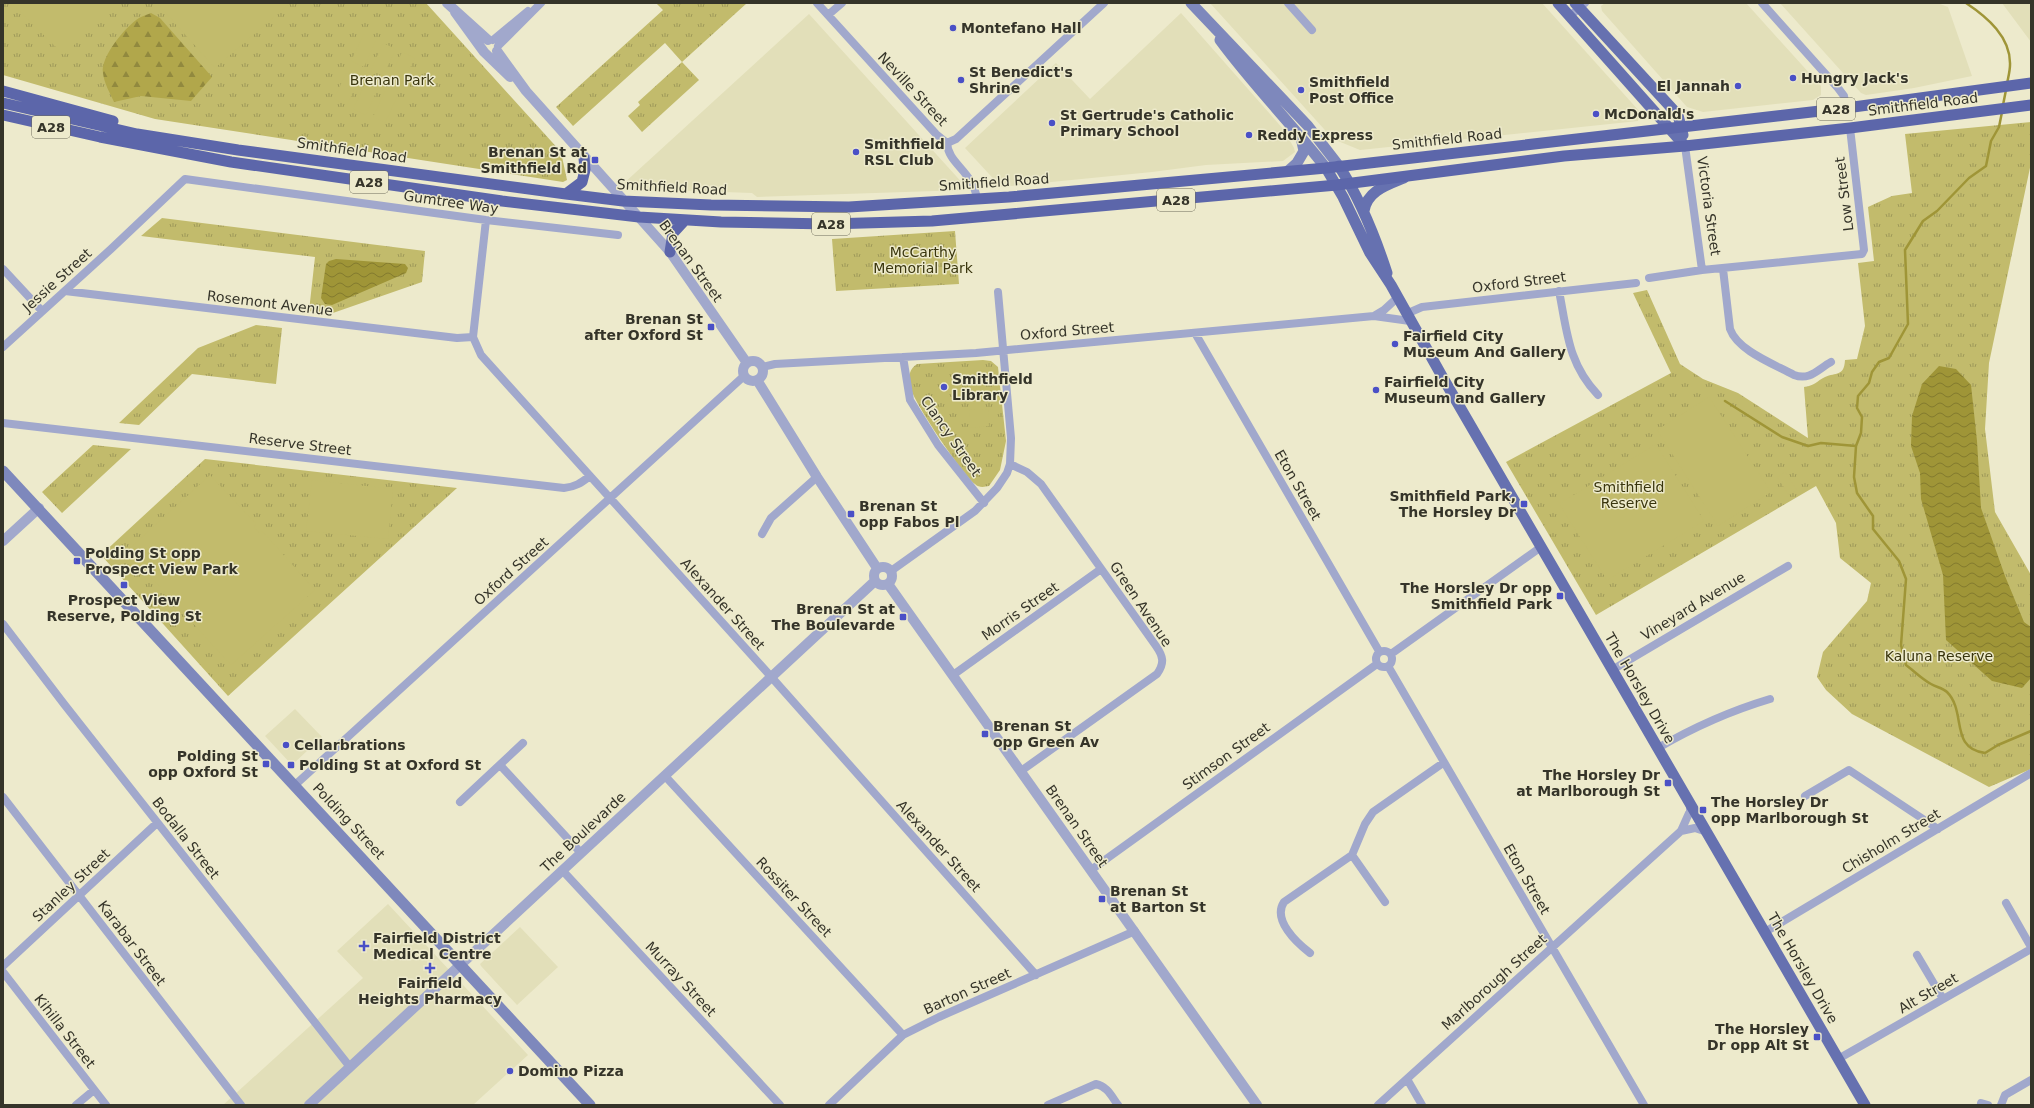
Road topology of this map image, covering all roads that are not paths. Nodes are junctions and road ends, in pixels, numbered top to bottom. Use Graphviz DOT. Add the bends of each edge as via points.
graph roads {
  1 [pos="447,3"];
  2 [pos="538,3"];
  3 [pos="541,3"];
  4 [pos="817,3"];
  5 [pos="842,3"];
  6 [pos="1104,3"];
  7 [pos="1191,3"];
  8 [pos="1288,3"];
  9 [pos="1558,3"];
  10 [pos="1762,3"];
  11 [pos="1580,5"];
  12 [pos="455,12"];
  13 [pos="828,15"];
  14 [pos="1203,16"];
  15 [pos="1570,16"];
  16 [pos="1312,30"];
  17 [pos="494,44"];
  18 [pos="484,52"];
  19 [pos="2031,83"];
  20 [pos="3,91"];
  21 [pos="526,91"];
  22 [pos="3,103"];
  23 [pos="2029,106"];
  24 [pos="1846,108"];
  25 [pos="3,115"];
  26 [pos="3,123"];
  27 [pos="1676,127"];
  28 [pos="1850,128"];
  29 [pos="1300,135"];
  30 [pos="100,138"];
  31 [pos="947,143"];
  32 [pos="1685,146"];
  33 [pos="238,150"];
  34 [pos="584,158"];
  35 [pos="1339,166"];
  36 [pos="1326,168"];
  37 [pos="1288,171"];
  38 [pos="1411,175"];
  39 [pos="185,179"];
  40 [pos="1350,184"];
  41 [pos="1337,185"];
  42 [pos="566,194"];
  43 [pos="737,198"];
  44 [pos="977,199"];
  45 [pos="623,201"];
  46 [pos="648,202"];
  47 [pos="1364,211"];
  48 [pos="639,217"];
  49 [pos="486,220"];
  50 [pos="685,220"];
  51 [pos="618,234"];
  52 [pos="670,252"];
  53 [pos="1723,269"];
  54 [pos="3,270"];
  55 [pos="1702,270"];
  56 [pos="1649,278"];
  57 [pos="1636,283"];
  58 [pos="1391,285"];
  59 [pos="65,291"];
  60 [pos="1559,291"];
  61 [pos="998,292"];
  62 [pos="1397,298"];
  63 [pos="42,311"];
  64 [pos="1374,316"];
  65 [pos="1408,317"];
  66 [pos="1195,333"];
  67 [pos="473,337"];
  68 [pos="3,347"];
  69 [pos="1004,350"];
  70 [pos="903,356"];
  71 [pos="1831,362"];
  72 [pos="747,363"];
  73 [pos="762,367"];
  74 [pos="744,376"];
  75 [pos="757,380"];
  76 [pos="1598,395"];
  77 [pos="3,423"];
  78 [pos="1010,464"];
  79 [pos="3,471"];
  80 [pos="590,476"];
  81 [pos="817,477"];
  82 [pos="610,499"];
  83 [pos="984,503"];
  84 [pos="39,508"];
  85 [pos="762,534"];
  86 [pos="3,541"];
  87 [pos="1541,547"];
  88 [pos="1788,566"];
  89 [pos="877,568"];
  90 [pos="1102,569"];
  91 [pos="891,571"];
  92 [pos="875,581"];
  93 [pos="888,584"];
  94 [pos="3,624"];
  95 [pos="1379,651"];
  96 [pos="1391,654"];
  97 [pos="1377,664"];
  98 [pos="1388,666"];
  99 [pos="1612,670"];
  100 [pos="952,675"];
  101 [pos="771,677"];
  102 [pos="1770,699"];
  103 [pos="524,743"];
  104 [pos="1658,748"];
  105 [pos="1443,763"];
  106 [pos="500,765"];
  107 [pos="1021,771"];
  108 [pos="2031,773"];
  109 [pos="665,776"];
  110 [pos="295,785"];
  111 [pos="3,796"];
  112 [pos="1805,796"];
  113 [pos="460,802"];
  114 [pos="1690,802"];
  115 [pos="157,823"];
  116 [pos="1938,829"];
  117 [pos="1681,831"];
  118 [pos="1707,832"];
  119 [pos="581,852"];
  120 [pos="1352,855"];
  121 [pos="562,870"];
  122 [pos="1091,870"];
  123 [pos="80,895"];
  124 [pos="1385,902"];
  125 [pos="2006,903"];
  126 [pos="1135,931"];
  127 [pos="1765,932"];
  128 [pos="1552,947"];
  129 [pos="2031,948"];
  130 [pos="1310,952"];
  131 [pos="1917,955"];
  132 [pos="460,964"];
  133 [pos="3,966"];
  134 [pos="3,972"];
  135 [pos="1036,975"];
  136 [pos="1943,999"];
  137 [pos="903,1035"];
  138 [pos="1838,1059"];
  139 [pos="350,1067"];
  140 [pos="1407,1079"];
  141 [pos="2031,1080"];
  142 [pos="94,1090"];
  143 [pos="76,1105"];
  144 [pos="106,1105"];
  145 [pos="241,1105"];
  146 [pos="310,1105"];
  147 [pos="590,1105"];
  148 [pos="780,1105"];
  149 [pos="829,1105"];
  150 [pos="1048,1105"];
  151 [pos="1118,1105"];
  152 [pos="1257,1105"];
  153 [pos="1378,1105"];
  154 [pos="1422,1105"];
  155 [pos="1644,1105"];
  156 [pos="1865,1105"];
  157 [pos="2001,1105"];
  1 -- 12 [label="street, Brenan Street"];
  2 -- 17 [label="street"];
  3 -- 17 [label="street"];
  4 -- 13 [label="street, Neville Street"];
  5 -- 13 [label="street"];
  6 -- 31 [label="street" via="956,139"];
  7 -- 14 [label="main road, The Horsley Drive"];
  8 -- 16 [label="street"];
  9 -- 15 [label="main road, Victoria Street"];
  10 -- 24 [label="street" via="1838,88 1844,96"];
  11 -- 15 [label="street"];
  11 -- 27 [label="main road, Victoria Street" via="1675,111 1678,115"];
  12 -- 17 [label="street, Brenan Street"];
  12 -- 18 [label="street, Brenan Street"];
  13 -- 31 [label="street, Neville Street"];
  14 -- 29 [label="main road, The Horsley Drive" via="1236,62"];
  14 -- 35 [label="main road, The Horsley Drive" via="1308,126"];
  15 -- 27 [label="main road, Victoria Street"];
  17 -- 18 [label="street" via="483,45"];
  17 -- 18 [label="street" via="494,55"];
  17 -- 21 [label="street, Brenan Street"];
  18 -- 21 [label="street, Brenan Street"];
  19 -- 24 [label="highway, Smithfield Road / A28"];
  20 -- 33 [label="highway" via="120,123"];
  21 -- 34 [label="street, Brenan Street"];
  22 -- 33 [label="highway, Smithfield Road / A28" via="136,134"];
  23 -- 28 [label="highway, Smithfield Road / A28"];
  24 -- 27 [label="highway, Smithfield Road / A28"];
  25 -- 30 [label="highway, Smithfield Road / A28"];
  26 -- 30 [label="highway"];
  27 -- 32 [label="main road, Victoria Street"];
  27 -- 35 [label="highway, Smithfield Road / A28"];
  28 -- 32 [label="highway, Smithfield Road / A28"];
  28 -- 53 [label="street, Low Street" via="1864,250 1858,255"];
  29 -- 36 [label="main road, The Horsley Drive"];
  29 -- 37 [label="main road" via="1304,152"];
  30 -- 48 [label="highway, Smithfield Road / A28" via="231,162 502,201"];
  31 -- 44 [label="street, Neville Street" via="951,156 972,182"];
  32 -- 38 [label="highway, Smithfield Road / A28" via="1564,156"];
  32 -- 55 [label="street, Victoria Street"];
  33 -- 42 [label="highway, Smithfield Road / A28"];
  34 -- 42 [label="highway" via="582,182"];
  34 -- 45 [label="street, Brenan Street"];
  35 -- 36 [label="highway, Smithfield Road / A28"];
  35 -- 40 [label="main road, The Horsley Drive"];
  36 -- 37 [label="highway, Smithfield Road / A28"];
  36 -- 41 [label="main road, The Horsley Drive"];
  37 -- 44 [label="highway, Smithfield Road / A28"];
  38 -- 40 [label="highway, Smithfield Road / A28"];
  38 -- 47 [label="main road" via="1376,190 1367,201"];
  39 -- 49 [label="street, Gumtree Way"];
  39 -- 59 [label="street, Jessie Street"];
  40 -- 41 [label="highway, Smithfield Road / A28"];
  40 -- 47 [label="main road, The Horsley Drive"];
  41 -- 50 [label="highway, Smithfield Road / A28" via="932,221 828,224"];
  41 -- 58 [label="main road, The Horsley Drive" via="1370,253"];
  42 -- 45 [label="highway, Smithfield Road / A28"];
  43 -- 46 [label="highway" via="679,196"];
  44 -- 46 [label="highway, Smithfield Road / A28" via="849,207"];
  45 -- 46 [label="highway, Smithfield Road / A28"];
  45 -- 48 [label="street, Brenan Street"];
  47 -- 58 [label="main road, The Horsley Drive"];
  48 -- 50 [label="highway, Smithfield Road / A28"];
  48 -- 52 [label="street, Brenan Street"];
  49 -- 51 [label="street, Gumtree Way"];
  49 -- 67 [label="street"];
  50 -- 52 [label="highway" via="673,234"];
  52 -- 72 [label="street, Brenan Street"];
  53 -- 55 [label="street"];
  53 -- 71 [label="street" via="1730,329 1743,346 1801,377 1811,376"];
  54 -- 63 [label="street"];
  55 -- 56 [label="street"];
  57 -- 60 [label="street, Oxford Street"];
  58 -- 62 [label="main road, The Horsley Drive"];
  59 -- 63 [label="street, Jessie Street"];
  59 -- 67 [label="street, Rosemont Avenue" via="457,338"];
  60 -- 65 [label="street, Oxford Street" via="1422,307"];
  60 -- 76 [label="street" via="1576,366 1586,383"];
  61 -- 69 [label="street"];
  62 -- 64 [label="street"];
  62 -- 65 [label="main road, The Horsley Drive"];
  63 -- 68 [label="street, Jessie Street"];
  64 -- 65 [label="street, Oxford Street"];
  64 -- 66 [label="street, Oxford Street"];
  65 -- 87 [label="main road, The Horsley Drive"];
  66 -- 69 [label="street, Oxford Street"];
  66 -- 95 [label="street, Eton Street"];
  67 -- 80 [label="street, Alexander Street" via="481,355"];
  69 -- 70 [label="street, Oxford Street"];
  69 -- 78 [label="street" via="1004,376 1011,438"];
  70 -- 73 [label="street, Oxford Street"];
  70 -- 83 [label="street, Clancy Street" via="910,400 938,445"];
  72 -- 73 [label="street" via="757,362"];
  72 -- 74 [label="street" via="743,371"];
  73 -- 75 [label="street" via="762,376"];
  74 -- 75 [label="street" via="749,380"];
  74 -- 82 [label="street, Oxford Street"];
  75 -- 81 [label="street"];
  77 -- 80 [label="street, Reserve Street" via="564,488 581,484"];
  78 -- 83 [label="street" via="1003,480"];
  78 -- 90 [label="street, Green Avenue" via="1041,484"];
  79 -- 84 [label="main road, Polding Street"];
  80 -- 82 [label="street, Alexander Street"];
  81 -- 85 [label="street" via="771,518"];
  81 -- 89 [label="street"];
  82 -- 101 [label="street, Alexander Street"];
  82 -- 110 [label="street, Oxford Street"];
  83 -- 91 [label="street"];
  84 -- 86 [label="street"];
  84 -- 110 [label="main road, Polding Street"];
  87 -- 96 [label="street"];
  87 -- 99 [label="main road, The Horsley Drive"];
  88 -- 99 [label="street, Vineyard Avenue"];
  89 -- 91 [label="street" via="883,566"];
  89 -- 92 [label="street" via="873,576"];
  90 -- 100 [label="street, Morris Street"];
  90 -- 107 [label="street, Green Avenue" via="1161,654 1162,668"];
  91 -- 93 [label="street" via="892,579"];
  92 -- 93 [label="street" via="880,585"];
  92 -- 101 [label="street, The Boulevarde"];
  93 -- 100 [label="street, Brenan Street"];
  94 -- 115 [label="street, Bodalla Street"];
  95 -- 96 [label="street" via="1386,650"];
  95 -- 97 [label="street" via="1376,657"];
  96 -- 98 [label="street"];
  97 -- 98 [label="street" via="1383,668"];
  97 -- 122 [label="street, Stimson Street"];
  98 -- 105 [label="street, Eton Street"];
  99 -- 104 [label="main road, The Horsley Drive"];
  100 -- 107 [label="street, Brenan Street"];
  101 -- 109 [label="street, The Boulevarde"];
  101 -- 135 [label="street, Alexander Street"];
  102 -- 104 [label="street" via="1700,724"];
  103 -- 106 [label="street"];
  104 -- 114 [label="main road, The Horsley Drive"];
  105 -- 120 [label="street" via="1374,812 1365,824"];
  105 -- 128 [label="street, Eton Street"];
  106 -- 113 [label="street"];
  106 -- 119 [label="street"];
  107 -- 122 [label="street, Brenan Street"];
  108 -- 116 [label="street, Chisholm Street"];
  109 -- 119 [label="street, The Boulevarde"];
  109 -- 137 [label="street, Rossiter Street"];
  110 -- 132 [label="main road, Polding Street"];
  111 -- 123 [label="street, Karabar Street"];
  112 -- 116 [label="street" via="1848,770"];
  114 -- 117 [label="street, Marlborough Street" via="1690,811"];
  114 -- 118 [label="main road, The Horsley Drive"];
  115 -- 123 [label="street, Stanley Street"];
  115 -- 139 [label="street, Bodalla Street"];
  116 -- 127 [label="street, Chisholm Street"];
  117 -- 118 [label="street" via="1695,828"];
  117 -- 128 [label="street, Marlborough Street"];
  118 -- 127 [label="main road, The Horsley Drive"];
  119 -- 121 [label="street, The Boulevarde"];
  120 -- 124 [label="street"];
  120 -- 130 [label="street" via="1281,906 1281,919 1298,943"];
  121 -- 132 [label="street, The Boulevarde"];
  121 -- 148 [label="street, Murray Street"];
  122 -- 126 [label="street, Brenan Street"];
  123 -- 133 [label="street, Stanley Street"];
  123 -- 145 [label="street, Karabar Street"];
  125 -- 129 [label="street"];
  126 -- 135 [label="street, Barton Street"];
  126 -- 152 [label="street, Brenan Street"];
  127 -- 138 [label="main road, The Horsley Drive"];
  128 -- 140 [label="street, Marlborough Street"];
  128 -- 155 [label="street, Eton Street"];
  129 -- 136 [label="street, Alt Street"];
  131 -- 136 [label="street"];
  132 -- 139 [label="street, The Boulevarde"];
  132 -- 147 [label="main road, Polding Street"];
  134 -- 142 [label="street, Kihilla Street"];
  135 -- 137 [label="street, Barton Street" via="938,1017"];
  136 -- 138 [label="street, Alt Street"];
  137 -- 149 [label="street, Barton Street"];
  138 -- 156 [label="main road, The Horsley Drive"];
  139 -- 146 [label="street, The Boulevarde"];
  140 -- 153 [label="street, Marlborough Street"];
  140 -- 154 [label="street"];
  141 -- 157 [label="street" via="2005,1095"];
  142 -- 143 [label="street"];
  142 -- 144 [label="street, Kihilla Street"];
  150 -- 151 [label="street" via="1096,1084 1102,1085"];
}
